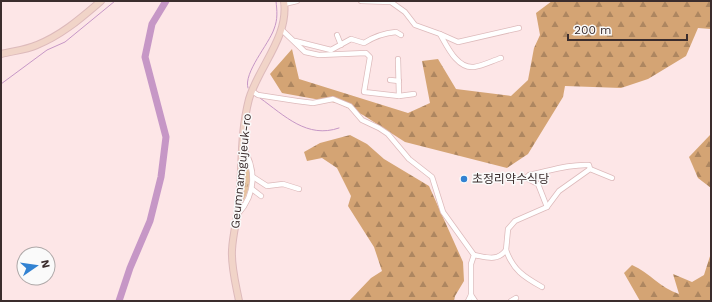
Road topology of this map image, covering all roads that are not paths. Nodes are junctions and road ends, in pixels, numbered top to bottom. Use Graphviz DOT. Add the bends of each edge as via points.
graph roads {
  1 [pos="101,1"];
  2 [pos="297,1"];
  3 [pos="361,1"];
  4 [pos="284,2"];
  5 [pos="519,28"];
  6 [pos="282,30"];
  7 [pos="440,34"];
  8 [pos="337,35"];
  9 [pos="401,35"];
  10 [pos="293,40"];
  11 [pos="341,45"];
  12 [pos="1,54"];
  13 [pos="501,58"];
  14 [pos="398,59"];
  15 [pos="390,80"];
  16 [pos="399,81"];
  17 [pos="252,91"];
  18 [pos="414,94"];
  19 [pos="400,96"];
  20 [pos="241,145"];
  21 [pos="590,169"];
  22 [pos="253,177"];
  23 [pos="612,178"];
  24 [pos="252,189"];
  25 [pos="299,189"];
  26 [pos="261,196"];
  27 [pos="547,207"];
  28 [pos="238,214"];
  29 [pos="506,250"];
  30 [pos="474,255"];
  31 [pos="542,287"];
  32 [pos="471,295"];
  33 [pos="516,298"];
  34 [pos="239,301"];
  35 [pos="468,301"];
  36 [pos="475,301"];
  37 [pos="511,301"];
  1 -- 12 [label="main road" via="74,24 46,41 36,46"];
  2 -- 4 [label="street"];
  3 -- 7 [label="street" via="391,2 405,12 415,25"];
  4 -- 6 [label="main road, Geumnamgujeuk-ro" via="285,23"];
  5 -- 7 [label="street" via="458,42"];
  6 -- 10 [label="street"];
  6 -- 17 [label="main road, Geumnamgujeuk-ro" via="258,74"];
  7 -- 13 [label="street" via="450,52 466,67"];
  8 -- 11 [label="street"];
  9 -- 11 [label="street" via="391,32 375,36 364,43 351,39"];
  10 -- 11 [label="street" via="331,50"];
  10 -- 19 [label="street" via="305,52 319,55 366,53 370,57 364,92"];
  14 -- 16 [label="street"];
  15 -- 16 [label="street"];
  16 -- 19 [label="street"];
  17 -- 20 [label="main road, Geumnamgujeuk-ro"];
  17 -- 30 [label="street" via="258,95 313,103 333,99 350,106 362,120 388,134 409,159 432,177 443,212"];
  18 -- 19 [label="street"];
  20 -- 22 [label="street" via="246,152"];
  20 -- 28 [label="main road, Geumnamgujeuk-ro"];
  21 -- 23 [label="street"];
  21 -- 27 [label="street" via="559,191"];
  21 -- 27 [label="street" via="589,164 567,166 529,175 526,178 538,184"];
  22 -- 24 [label="street"];
  22 -- 25 [label="street" via="267,186 283,184"];
  24 -- 26 [label="street"];
  24 -- 28 [label="street" via="246,206"];
  27 -- 29 [label="street" via="515,221 508,230"];
  28 -- 34 [label="main road, Geumnamgujeuk-ro" via="232,252"];
  29 -- 30 [label="street" via="492,259"];
  29 -- 31 [label="street" via="516,270 523,277"];
  30 -- 32 [label="street" via="471,264"];
  32 -- 35 [label="street"];
  32 -- 36 [label="street"];
  33 -- 37 [label="street"];
}
